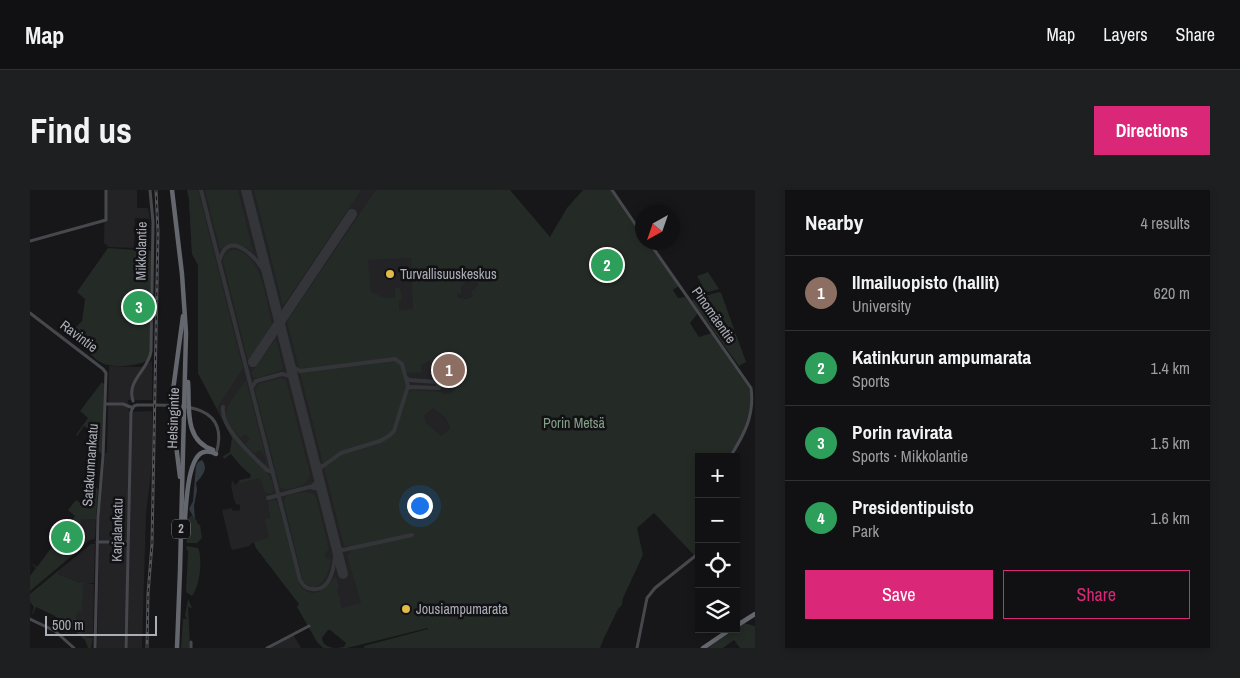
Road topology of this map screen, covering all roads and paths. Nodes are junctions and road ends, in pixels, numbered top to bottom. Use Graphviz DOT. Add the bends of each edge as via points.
graph roads {
  1 [pos="106,190"];
  2 [pos="150,190"];
  3 [pos="173,190"];
  4 [pos="612,190"];
  5 [pos="635,224"];
  6 [pos="30,241"];
  7 [pos="655,250"];
  8 [pos="182,274"];
  9 [pos="30,313"];
  10 [pos="106,381"];
  11 [pos="132,396"];
  12 [pos="187,401"];
  13 [pos="105,404"];
  14 [pos="132,404"];
  15 [pos="171,405"];
  16 [pos="187,411"];
  17 [pos="216,452"];
  18 [pos="732,453"];
  19 [pos="182,500"];
  20 [pos="184,531"];
  21 [pos="98,542"];
  22 [pos="128,542"];
  23 [pos="695,556"];
  24 [pos="755,614"];
  25 [pos="30,619"];
  26 [pos="740,623"];
  27 [pos="309,626"];
  28 [pos="725,633"];
  29 [pos="191,642"];
  30 [pos="74,648"];
  31 [pos="94,648"];
  32 [pos="126,648"];
  33 [pos="178,648"];
  34 [pos="191,648"];
  35 [pos="267,648"];
  36 [pos="637,648"];
  37 [pos="703,648"];
  1 -- 6 [label="street" via="106,220"];
  2 -- 11 [label="street, Mikkolantie" via="153,222 151,350 148,362 133,383"];
  3 -- 8 [label="highway, Helsingintie"];
  3 -- 12 [label="highway, Helsingintie" via="187,296"];
  4 -- 5 [label="street"];
  7 -- 18 [label="street, Pinomäentie" via="751,388 754,402 752,419"];
  8 -- 12 [label="highway, Helsingintie"];
  8 -- 15 [label="highway" via="182,318"];
  9 -- 10 [label="street, Ravintie" via="104,369"];
  10 -- 13 [label="street, Satakunnankatu"];
  11 -- 14 [label="street, Karjalankatu"];
  12 -- 16 [label="highway"];
  13 -- 14 [label="street"];
  13 -- 21 [label="street, Satakunnankatu"];
  14 -- 15 [label="street"];
  14 -- 22 [label="street, Karjalankatu"];
  15 -- 17 [label="street" via="190,406 208,415 218,432"];
  15 -- 19 [label="highway"];
  16 -- 17 [label="highway" via="196,438"];
  16 -- 19 [label="highway, Helsingintie / 2"];
  16 -- 20 [label="highway, Helsingintie / 2"];
  17 -- 20 [label="highway" via="198,455 194,464"];
  19 -- 33 [label="highway, Helsingintie / 2"];
  20 -- 33 [label="highway, Helsingintie / 2"];
  21 -- 22 [label="street"];
  21 -- 31 [label="street, Satakunnankatu"];
  22 -- 32 [label="street, Karjalankatu"];
  23 -- 36 [label="street" via="647,598"];
  24 -- 26 [label="highway"];
  25 -- 30 [label="street" via="55,631"];
  27 -- 35 [label="street"];
  28 -- 37 [label="highway"];
  29 -- 34 [label="street"];
}
